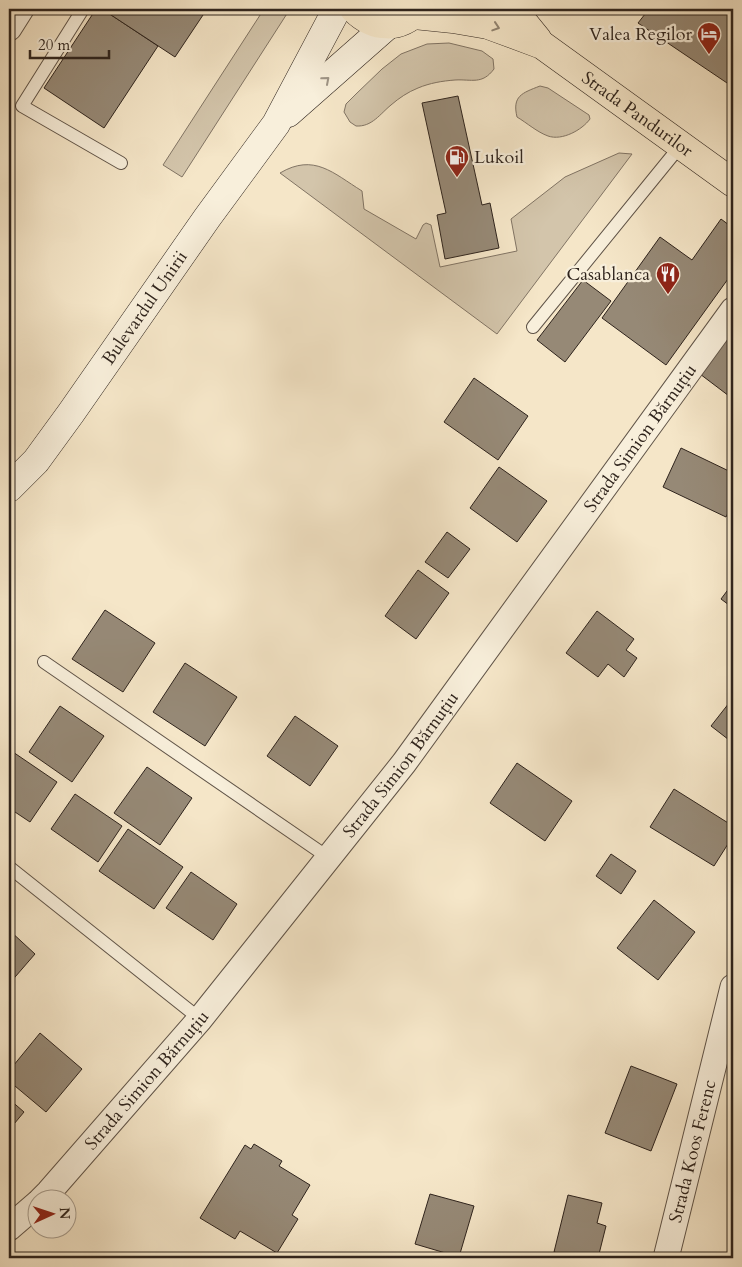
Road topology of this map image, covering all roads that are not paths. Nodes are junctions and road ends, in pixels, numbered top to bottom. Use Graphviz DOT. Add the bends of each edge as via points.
graph roads {
  1 [pos="21,9"];
  2 [pos="83,9"];
  3 [pos="337,9"];
  4 [pos="354,9"];
  5 [pos="508,9"];
  6 [pos="408,16"];
  7 [pos="9,28"];
  8 [pos="542,45"];
  9 [pos="276,124"];
  10 [pos="681,145"];
  11 [pos="122,163"];
  12 [pos="733,183"];
  13 [pos="733,310"];
  14 [pos="533,327"];
  15 [pos="9,488"];
  16 [pos="44,662"];
  17 [pos="329,858"];
  18 [pos="9,867"];
  19 [pos="733,987"];
  20 [pos="200,1019"];
  21 [pos="51,1190"];
  22 [pos="28,1212"];
  23 [pos="9,1228"];
  24 [pos="666,1258"];
  1 -- 7 [label="street"];
  2 -- 11 [label="lane" via="22,106"];
  3 -- 9 [label="main road, Bulevardul Unirii"];
  4 -- 6 [label="highway, Strada Pandurilor" via="375,23"];
  5 -- 8 [label="highway, Strada Pandurilor" via="526,24"];
  6 -- 8 [label="highway, Strada Pandurilor, one-way" via="488,25"];
  9 -- 6 [label="main road, Bulevardul Unirii, one-way"];
  8 -- 10 [label="highway, Strada Pandurilor"];
  9 -- 15 [label="main road, Bulevardul Unirii" via="36,461"];
  10 -- 12 [label="highway, Strada Pandurilor"];
  10 -- 14 [label="lane"];
  13 -- 17 [label="street, Strada Simion Bărnuțiu" via="404,763"];
  16 -- 17 [label="lane"];
  17 -- 20 [label="street, Strada Simion Bărnuțiu"];
  18 -- 20 [label="lane"];
  19 -- 24 [label="street, Strada Koos Ferenc"];
  20 -- 21 [label="street, Strada Simion Bărnuțiu"];
  22 -- 23 [label="street"];
}
